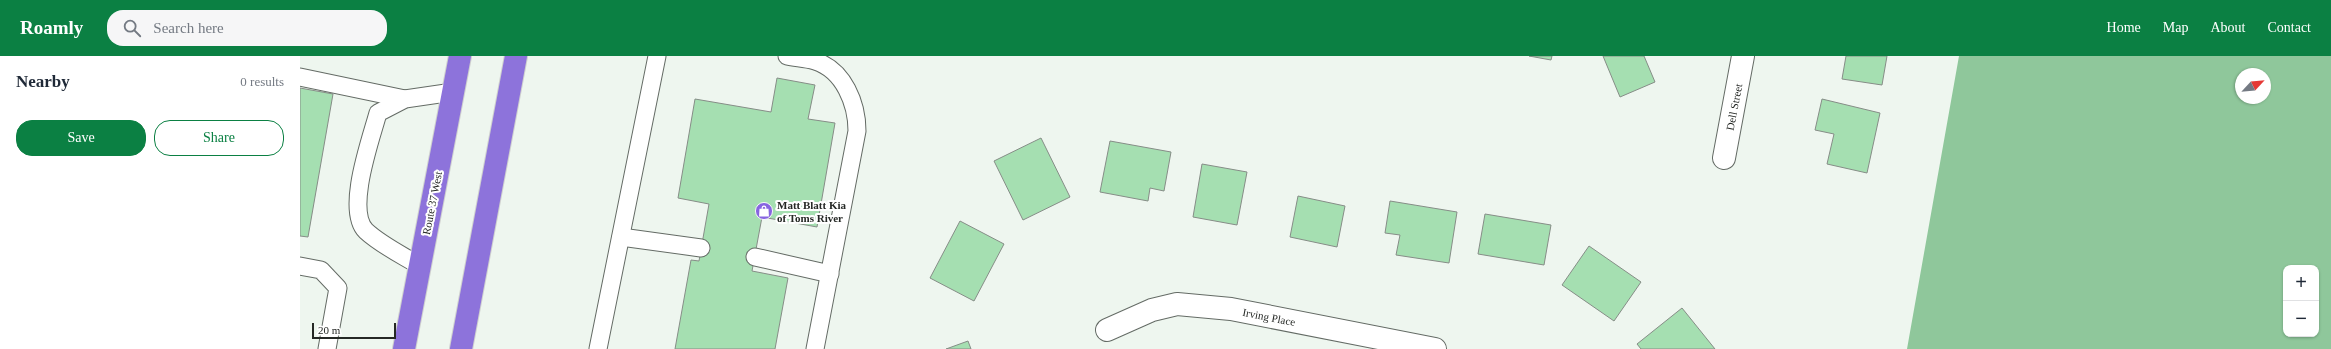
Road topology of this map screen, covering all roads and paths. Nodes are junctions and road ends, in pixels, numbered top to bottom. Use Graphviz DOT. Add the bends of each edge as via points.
graph roads {
  1 [pos="460,56"];
  2 [pos="516,56"];
  3 [pos="657,56"];
  4 [pos="787,56"];
  5 [pos="1743,56"];
  6 [pos="300,77"];
  7 [pos="453,92"];
  8 [pos="405,99"];
  9 [pos="1724,158"];
  10 [pos="621,237"];
  11 [pos="701,248"];
  12 [pos="755,257"];
  13 [pos="300,266"];
  14 [pos="420,266"];
  15 [pos="830,274"];
  16 [pos="1107,330"];
  17 [pos="327,349"];
  18 [pos="404,349"];
  19 [pos="461,349"];
  20 [pos="598,349"];
  21 [pos="815,349"];
  22 [pos="1435,349"];
  1 -- 7 [label="highway, Route 37 West"];
  2 -- 19 [label="highway"];
  3 -- 10 [label="lane"];
  4 -- 15 [label="lane" via="816,61 830,69 853,99 857,114 857,131"];
  5 -- 9 [label="street, Dell Street"];
  6 -- 8 [label="lane"];
  7 -- 8 [label="lane"];
  7 -- 14 [label="highway, Route 37 West"];
  8 -- 14 [label="lane" via="378,113 357,196 359,218 365,230"];
  10 -- 11 [label="lane"];
  10 -- 20 [label="lane"];
  12 -- 15 [label="lane"];
  13 -- 17 [label="lane" via="321,270 338,288"];
  14 -- 18 [label="highway, Route 37 West"];
  15 -- 21 [label="lane"];
  16 -- 22 [label="street, Irving Place" via="1152,310 1177,304 1231,309"];
}
